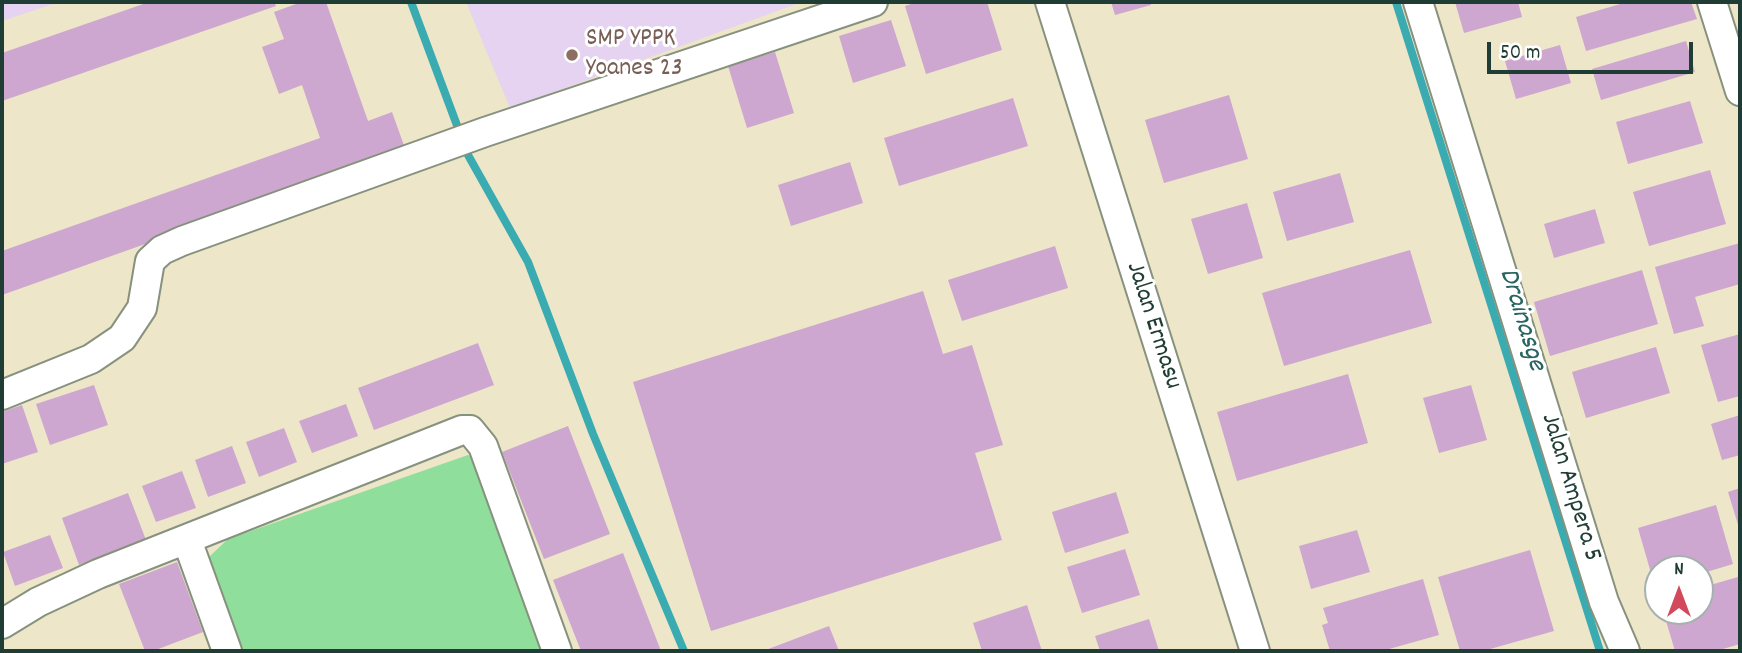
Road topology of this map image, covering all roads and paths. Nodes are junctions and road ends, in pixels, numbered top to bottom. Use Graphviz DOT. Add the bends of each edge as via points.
graph roads {
  1 [pos="873,2"];
  2 [pos="1050,2"];
  3 [pos="1418,2"];
  4 [pos="1712,2"];
  5 [pos="1740,91"];
  6 [pos="2,395"];
  7 [pos="187,540"];
  8 [pos="2,624"];
  9 [pos="227,651"];
  10 [pos="557,651"];
  11 [pos="1255,651"];
  12 [pos="1625,651"];
  1 -- 6 [label="street" via="485,132 162,250 150,261 142,308 122,338 92,359"];
  2 -- 11 [label="street, Jalan Ermasu"];
  3 -- 12 [label="street, Jalan Ampera 5" via="1604,602"];
  4 -- 5 [label="street"];
  7 -- 8 [label="street" via="98,574"];
  7 -- 9 [label="street"];
  7 -- 10 [label="street" via="454,432 470,430 483,446"];
}
